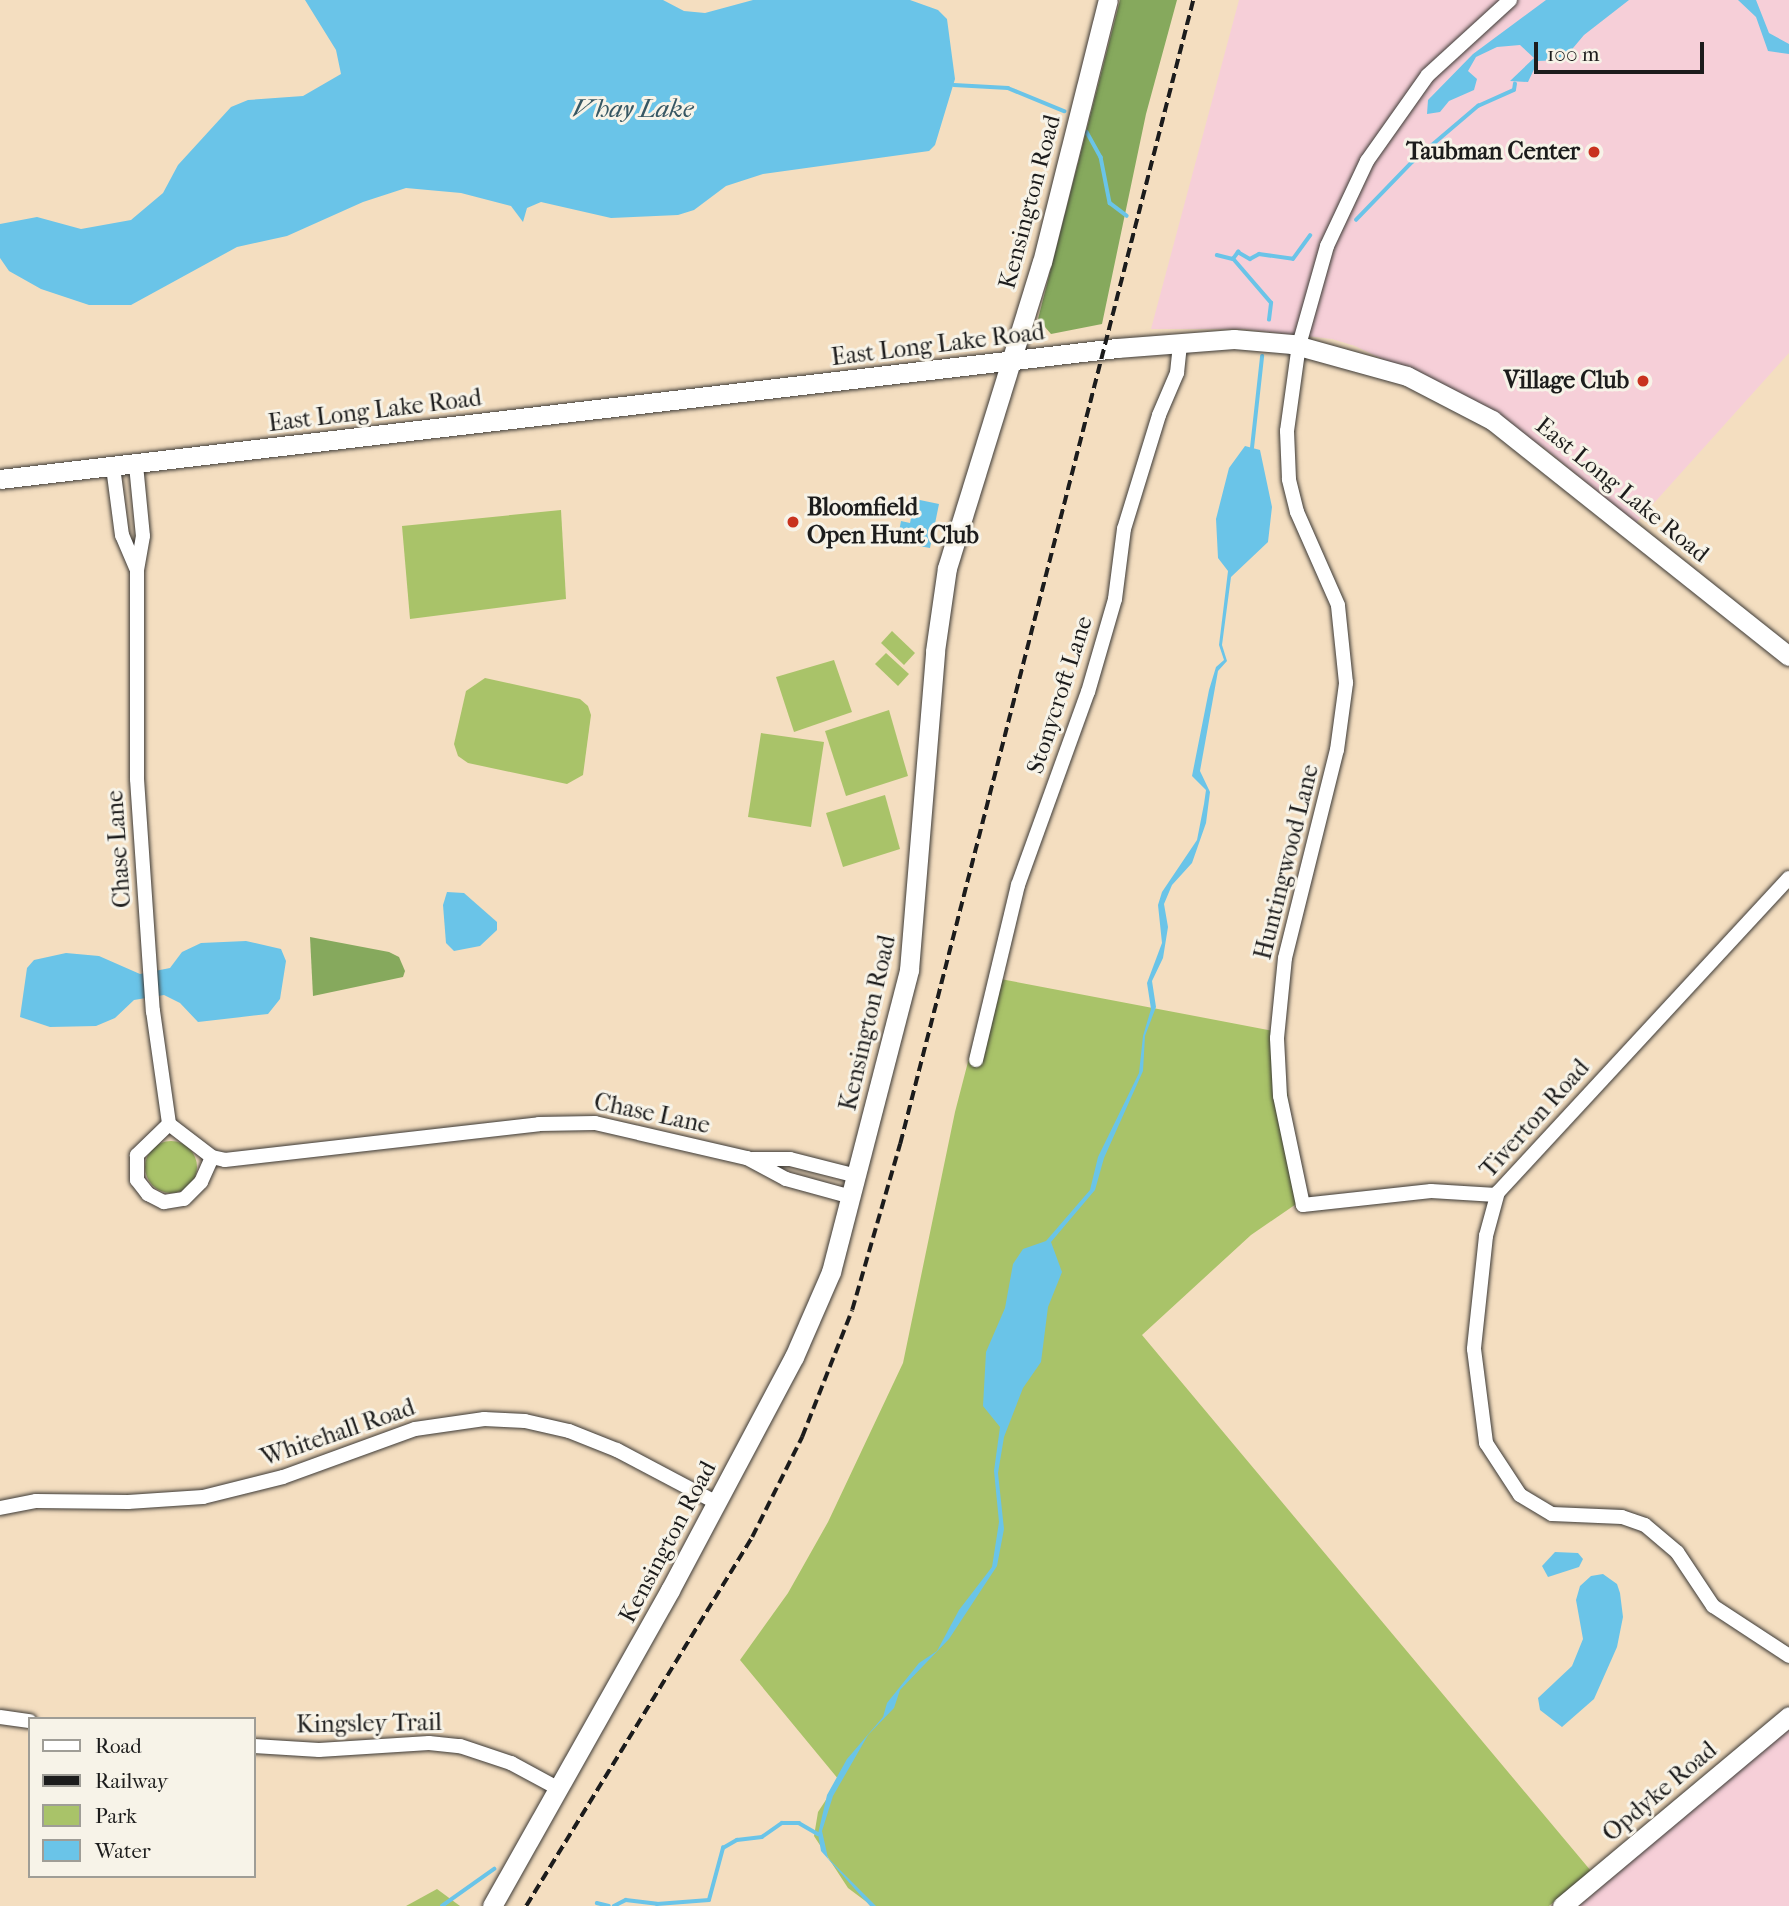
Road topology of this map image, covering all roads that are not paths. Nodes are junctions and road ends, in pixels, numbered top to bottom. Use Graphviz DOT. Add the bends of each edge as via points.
graph roads {
  1 [pos="1108,0"];
  2 [pos="1510,0"];
  3 [pos="1180,342"];
  4 [pos="1299,345"];
  5 [pos="1009,363"];
  6 [pos="136,464"];
  7 [pos="113,467"];
  8 [pos="0,480"];
  9 [pos="137,569"];
  10 [pos="1789,656"];
  11 [pos="1789,878"];
  12 [pos="976,1060"];
  13 [pos="169,1124"];
  14 [pos="212,1157"];
  15 [pos="747,1158"];
  16 [pos="857,1176"];
  17 [pos="1496,1195"];
  18 [pos="852,1197"];
  19 [pos="717,1503"];
  20 [pos="0,1508"];
  21 [pos="1789,1656"];
  22 [pos="1789,1716"];
  23 [pos="0,1717"];
  24 [pos="28,1721"];
  25 [pos="256,1746"];
  26 [pos="559,1789"];
  27 [pos="492,1906"];
  28 [pos="1562,1906"];
  1 -- 5 [label="main road, Kensington Road" via="1042,262"];
  2 -- 4 [label="street" via="1428,75 1367,161 1326,246"];
  3 -- 4 [label="main road, East Long Lake Road" via="1234,339"];
  3 -- 5 [label="main road, East Long Lake Road"];
  3 -- 12 [label="street, Stonycroft Lane" via="1177,373 1158,415 1124,529 1115,599 1088,692 1021,875"];
  4 -- 10 [label="main road, East Long Lake Road" via="1407,376 1492,420"];
  4 -- 17 [label="street, Huntingwood Lane" via="1287,431 1289,479 1297,512 1338,606 1346,669 1337,750 1280,994 1279,1087 1296,1175 1303,1205 1431,1191"];
  5 -- 6 [label="main road, East Long Lake Road"];
  5 -- 16 [label="main road, Kensington Road" via="943,593 909,970"];
  6 -- 7 [label="main road, East Long Lake Road"];
  6 -- 9 [label="street, Chase Lane" via="143,536"];
  7 -- 8 [label="main road, East Long Lake Road"];
  7 -- 9 [label="street, Chase Lane" via="122,535"];
  9 -- 13 [label="street, Chase Lane" via="135,751 153,1011"];
  11 -- 17 [label="street, Tiverton Road" via="1559,1121"];
  13 -- 14 [label="street"];
  13 -- 14 [label="street" via="137,1155 137,1181 148,1194 164,1202 184,1199 201,1182"];
  14 -- 15 [label="street, Chase Lane" via="225,1160 572,1122 618,1126"];
  15 -- 16 [label="street, Chase Lane" via="790,1159"];
  15 -- 18 [label="street, Chase Lane" via="786,1179"];
  16 -- 18 [label="main road, Kensington Road"];
  17 -- 21 [label="street, Tiverton Road" via="1486,1236 1474,1349 1483,1429 1498,1468 1520,1495 1546,1512 1629,1518 1652,1530 1685,1562 1713,1606"];
  18 -- 19 [label="main road, Kensington Road" via="818,1305"];
  19 -- 20 [label="street, Whitehall Road" via="578,1433 532,1422 484,1419 415,1429 283,1477 203,1497 36,1501"];
  19 -- 26 [label="main road, Kensington Road"];
  22 -- 28 [label="main road, Opdyke Road"];
  23 -- 24 [label="street"];
  25 -- 26 [label="street, Kingsley Trail" via="319,1751 429,1743 460,1746 511,1763"];
  26 -- 27 [label="main road, Kensington Road"];
}
